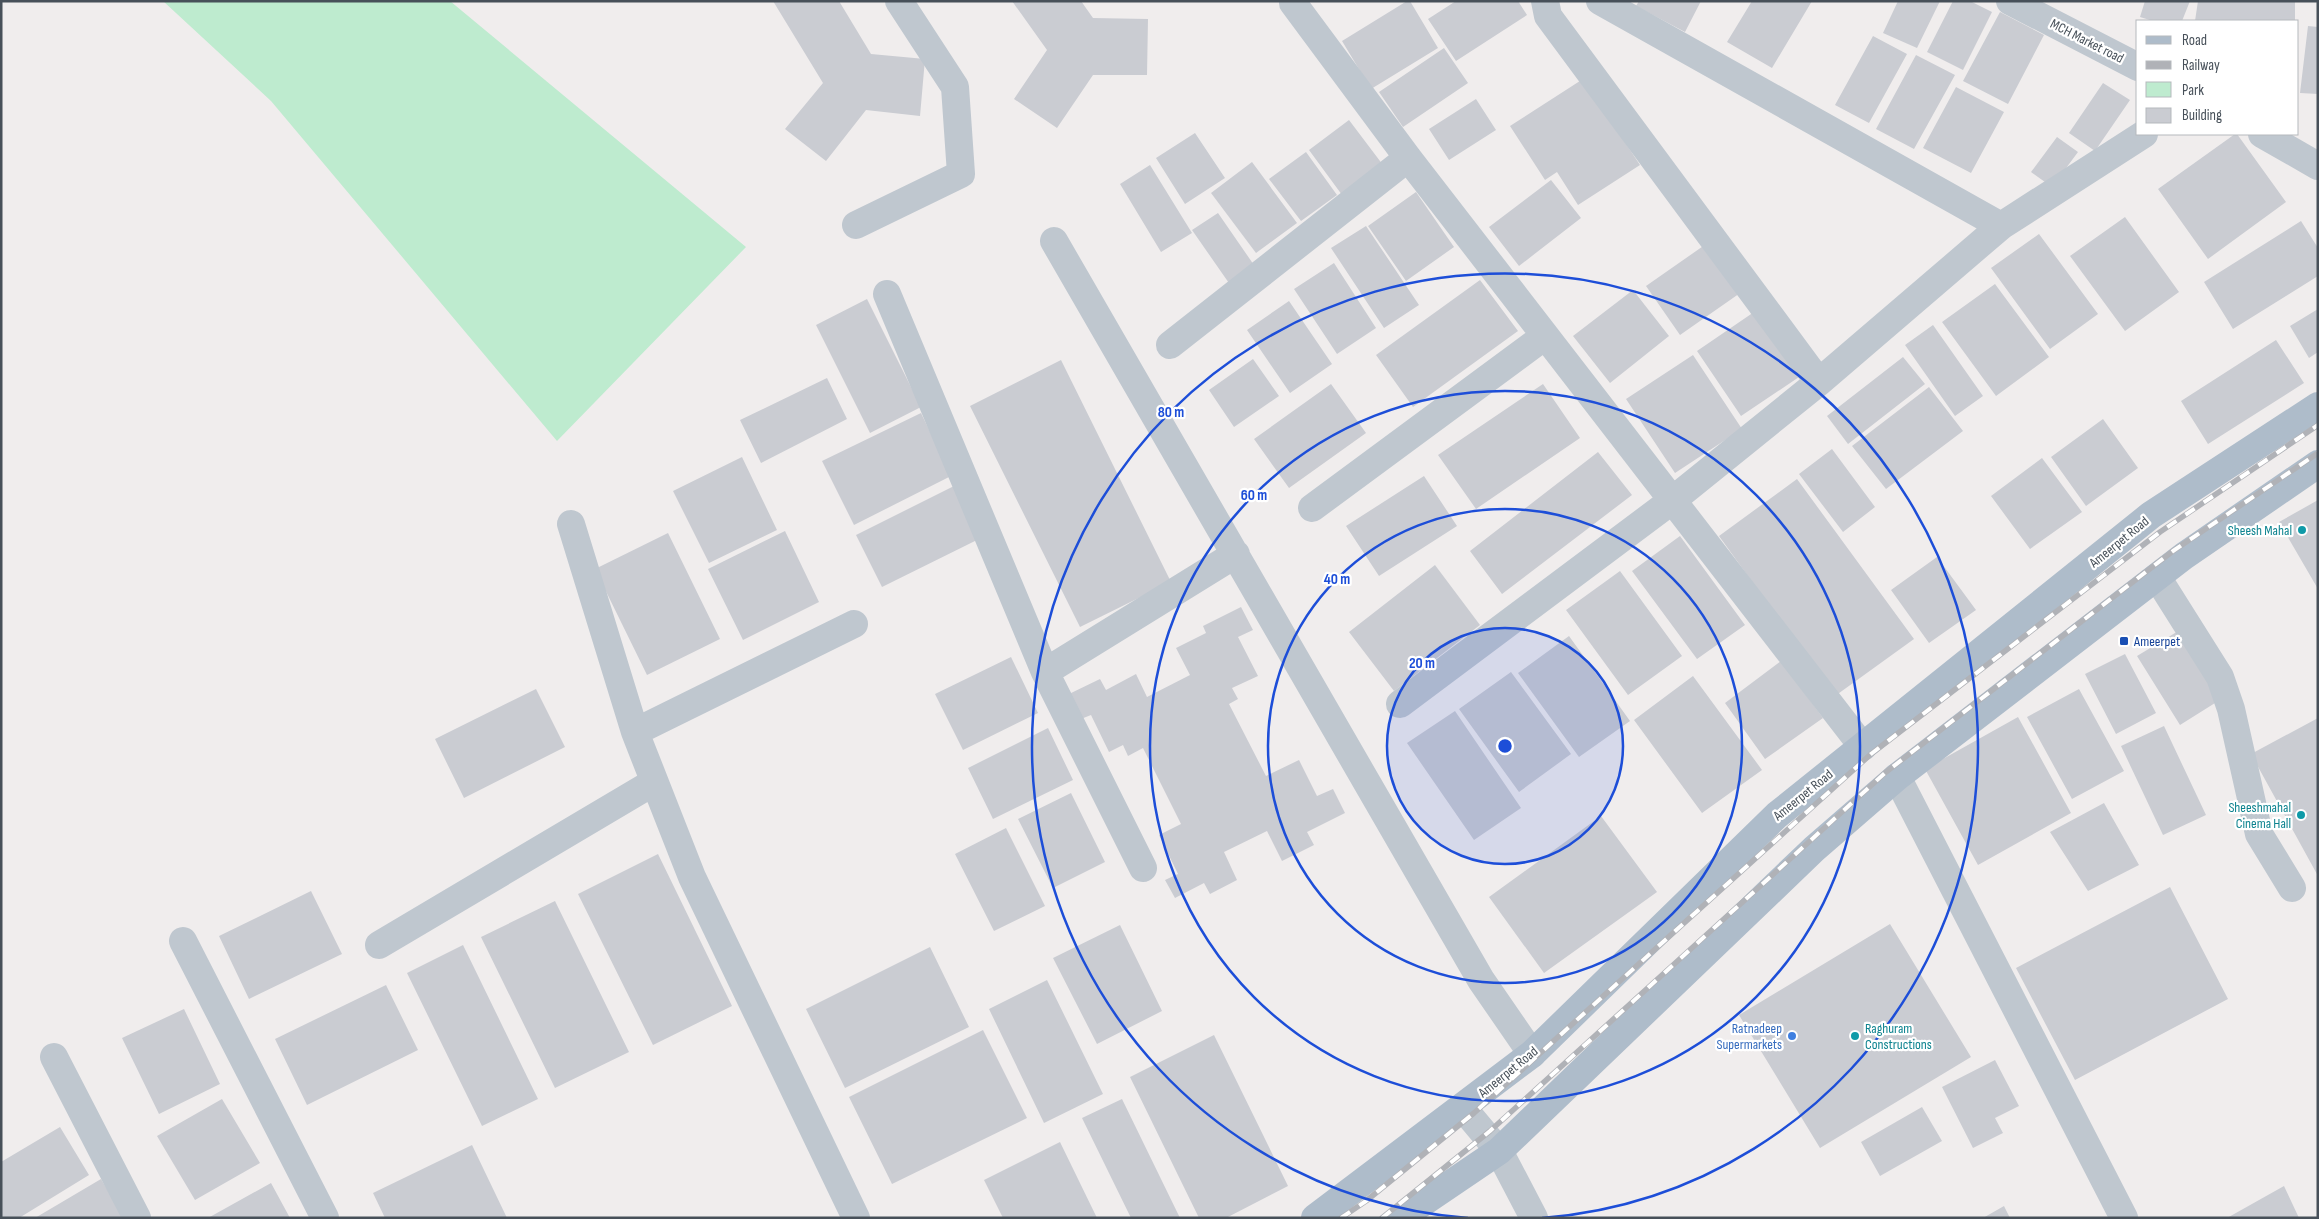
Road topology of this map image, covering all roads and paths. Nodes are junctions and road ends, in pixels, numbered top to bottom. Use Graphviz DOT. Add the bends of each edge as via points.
graph roads {
  1 [pos="899,1"];
  2 [pos="1545,1"];
  3 [pos="1600,1"];
  4 [pos="2010,1"];
  5 [pos="1292,3"];
  6 [pos="2136,66"];
  7 [pos="2142,135"];
  8 [pos="2264,135"];
  9 [pos="1408,158"];
  10 [pos="2318,166"];
  11 [pos="856,225"];
  12 [pos="2001,226"];
  13 [pos="1054,241"];
  14 [pos="887,294"];
  15 [pos="1545,336"];
  16 [pos="1170,345"];
  17 [pos="1819,382"];
  18 [pos="2318,406"];
  19 [pos="2318,464"];
  20 [pos="1674,499"];
  21 [pos="1312,508"];
  22 [pos="571,524"];
  23 [pos="1236,554"];
  24 [pos="2157,577"];
  25 [pos="854,624"];
  26 [pos="1045,672"];
  27 [pos="1400,704"];
  28 [pos="635,732"];
  29 [pos="1863,746"];
  30 [pos="1897,777"];
  31 [pos="654,782"];
  32 [pos="1143,868"];
  33 [pos="2292,888"];
  34 [pos="183,941"];
  35 [pos="379,945"];
  36 [pos="1532,1054"];
  37 [pos="54,1057"];
  38 [pos="1463,1108"];
  39 [pos="1499,1151"];
  40 [pos="137,1218"];
  41 [pos="325,1218"];
  42 [pos="856,1218"];
  43 [pos="1315,1218"];
  44 [pos="1400,1218"];
  45 [pos="1534,1218"];
  46 [pos="2124,1218"];
  1 -- 11 [label="street" via="955,87 961,174"];
  2 -- 17 [label="street" via="1548,16"];
  3 -- 12 [label="street"];
  4 -- 6 [label="street, MCH Market road"];
  5 -- 9 [label="street"];
  7 -- 12 [label="street"];
  8 -- 10 [label="street"];
  9 -- 15 [label="street"];
  9 -- 16 [label="street"];
  12 -- 17 [label="street"];
  13 -- 23 [label="street"];
  14 -- 26 [label="street"];
  15 -- 20 [label="street"];
  15 -- 21 [label="street"];
  17 -- 20 [label="street"];
  18 -- 29 [label="main road, Ameerpet Road" via="2151,515"];
  19 -- 24 [label="main road"];
  20 -- 27 [label="street"];
  20 -- 29 [label="street"];
  22 -- 28 [label="street"];
  23 -- 26 [label="street"];
  23 -- 36 [label="street" via="1476,972"];
  24 -- 30 [label="main road"];
  24 -- 33 [label="street" via="2220,678 2231,709 2259,834"];
  25 -- 28 [label="street"];
  26 -- 32 [label="street"];
  28 -- 31 [label="street"];
  29 -- 36 [label="main road, Ameerpet Road" via="1777,816"];
  30 -- 39 [label="main road" via="1814,849"];
  30 -- 46 [label="street"];
  31 -- 35 [label="street"];
  31 -- 42 [label="street" via="692,877"];
  34 -- 41 [label="street"];
  36 -- 38 [label="main road, Ameerpet Road"];
  37 -- 40 [label="street"];
  38 -- 39 [label="street"];
  38 -- 43 [label="main road, Ameerpet Road"];
  39 -- 44 [label="main road"];
  39 -- 45 [label="street"];
}
